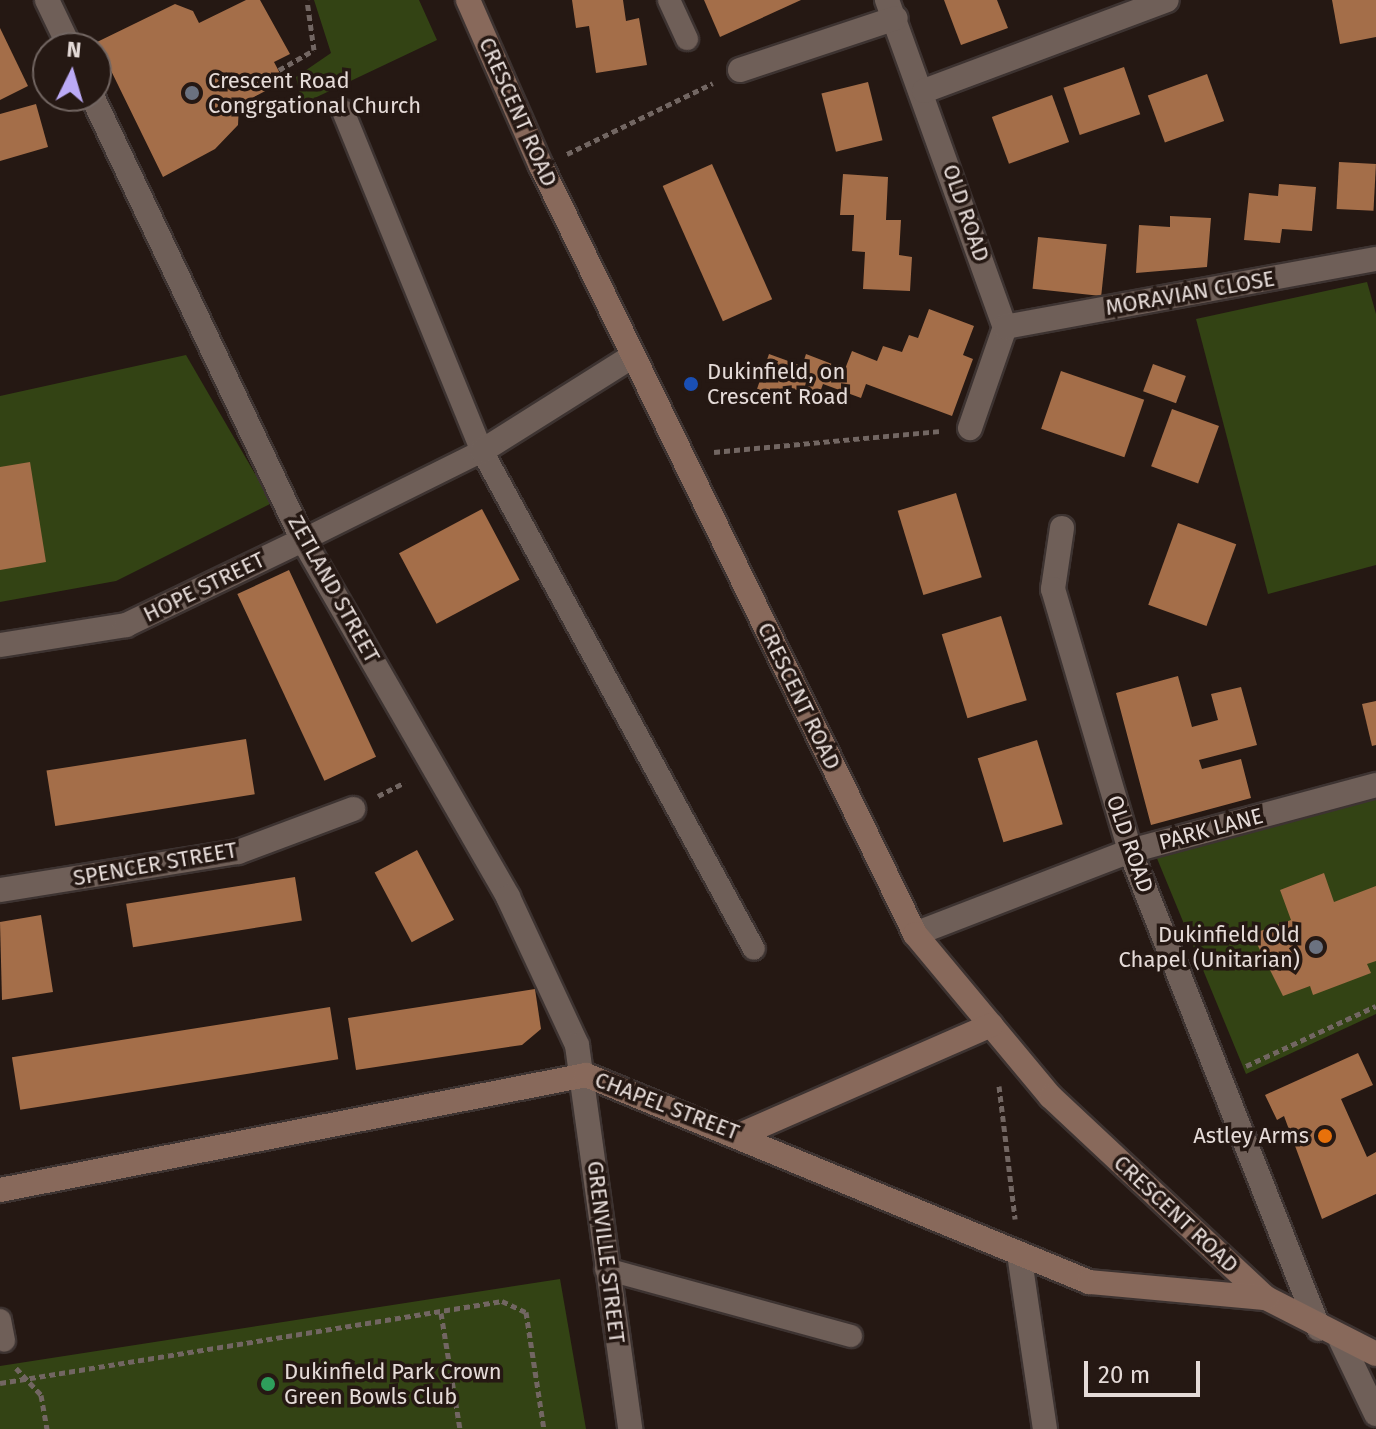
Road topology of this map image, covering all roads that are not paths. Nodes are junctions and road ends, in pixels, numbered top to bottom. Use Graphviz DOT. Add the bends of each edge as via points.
graph roads {
  1 [pos="47,0"];
  2 [pos="468,0"];
  3 [pos="669,0"];
  4 [pos="1167,0"];
  5 [pos="891,9"];
  6 [pos="62,32"];
  7 [pos="687,39"];
  8 [pos="740,70"];
  9 [pos="924,91"];
  10 [pos="343,111"];
  11 [pos="100,112"];
  12 [pos="1376,259"];
  13 [pos="1005,327"];
  14 [pos="633,356"];
  15 [pos="970,428"];
  16 [pos="482,451"];
  17 [pos="1062,528"];
  18 [pos="303,540"];
  19 [pos="0,645"];
  20 [pos="1376,785"];
  21 [pos="353,809"];
  22 [pos="1130,851"];
  23 [pos="0,890"];
  24 [pos="915,934"];
  25 [pos="754,949"];
  26 [pos="991,1025"];
  27 [pos="586,1075"];
  28 [pos="742,1134"];
  29 [pos="0,1190"];
  30 [pos="1020,1260"];
  31 [pos="606,1269"];
  32 [pos="1266,1298"];
  33 [pos="1319,1329"];
  34 [pos="851,1336"];
  35 [pos="1341,1341"];
  36 [pos="1376,1354"];
  37 [pos="1376,1414"];
  38 [pos="630,1429"];
  39 [pos="1045,1429"];
  1 -- 6 [label="street"];
  2 -- 14 [label="main road, CRESCENT ROAD"];
  3 -- 7 [label="lane"];
  4 -- 9 [label="street"];
  5 -- 8 [label="street"];
  5 -- 9 [label="street, OLD ROAD"];
  9 -- 13 [label="street, OLD ROAD"];
  10 -- 16 [label="lane"];
  11 -- 18 [label="street, ZETLAND STREET"];
  12 -- 13 [label="street, MORAVIAN CLOSE"];
  13 -- 15 [label="street"];
  14 -- 16 [label="street"];
  14 -- 24 [label="main road, CRESCENT ROAD"];
  16 -- 18 [label="lane, HOPE STREET"];
  16 -- 25 [label="lane"];
  17 -- 22 [label="street, OLD ROAD" via="1053,589"];
  18 -- 19 [label="street, HOPE STREET" via="126,625"];
  18 -- 27 [label="street, ZETLAND STREET" via="508,897"];
  20 -- 22 [label="street, PARK LANE"];
  21 -- 23 [label="street, SPENCER STREET" via="238,852"];
  22 -- 24 [label="street, PARK LANE"];
  22 -- 33 [label="street, OLD ROAD"];
  24 -- 26 [label="main road, CRESCENT ROAD"];
  26 -- 28 [label="main road"];
  26 -- 32 [label="main road, CRESCENT ROAD" via="1051,1097"];
  27 -- 28 [label="main road, CHAPEL STREET"];
  27 -- 29 [label="main road, CHAPEL STREET"];
  27 -- 31 [label="street, GRENVILLE STREET"];
  28 -- 30 [label="main road, CHAPEL STREET"];
  30 -- 32 [label="main road, CHAPEL STREET" via="1089,1282"];
  30 -- 39 [label="street"];
  31 -- 34 [label="lane"];
  31 -- 38 [label="street, GRENVILLE STREET"];
  32 -- 33 [label="main road"];
  33 -- 35 [label="main road"];
  35 -- 36 [label="main road"];
  35 -- 37 [label="street"];
}
